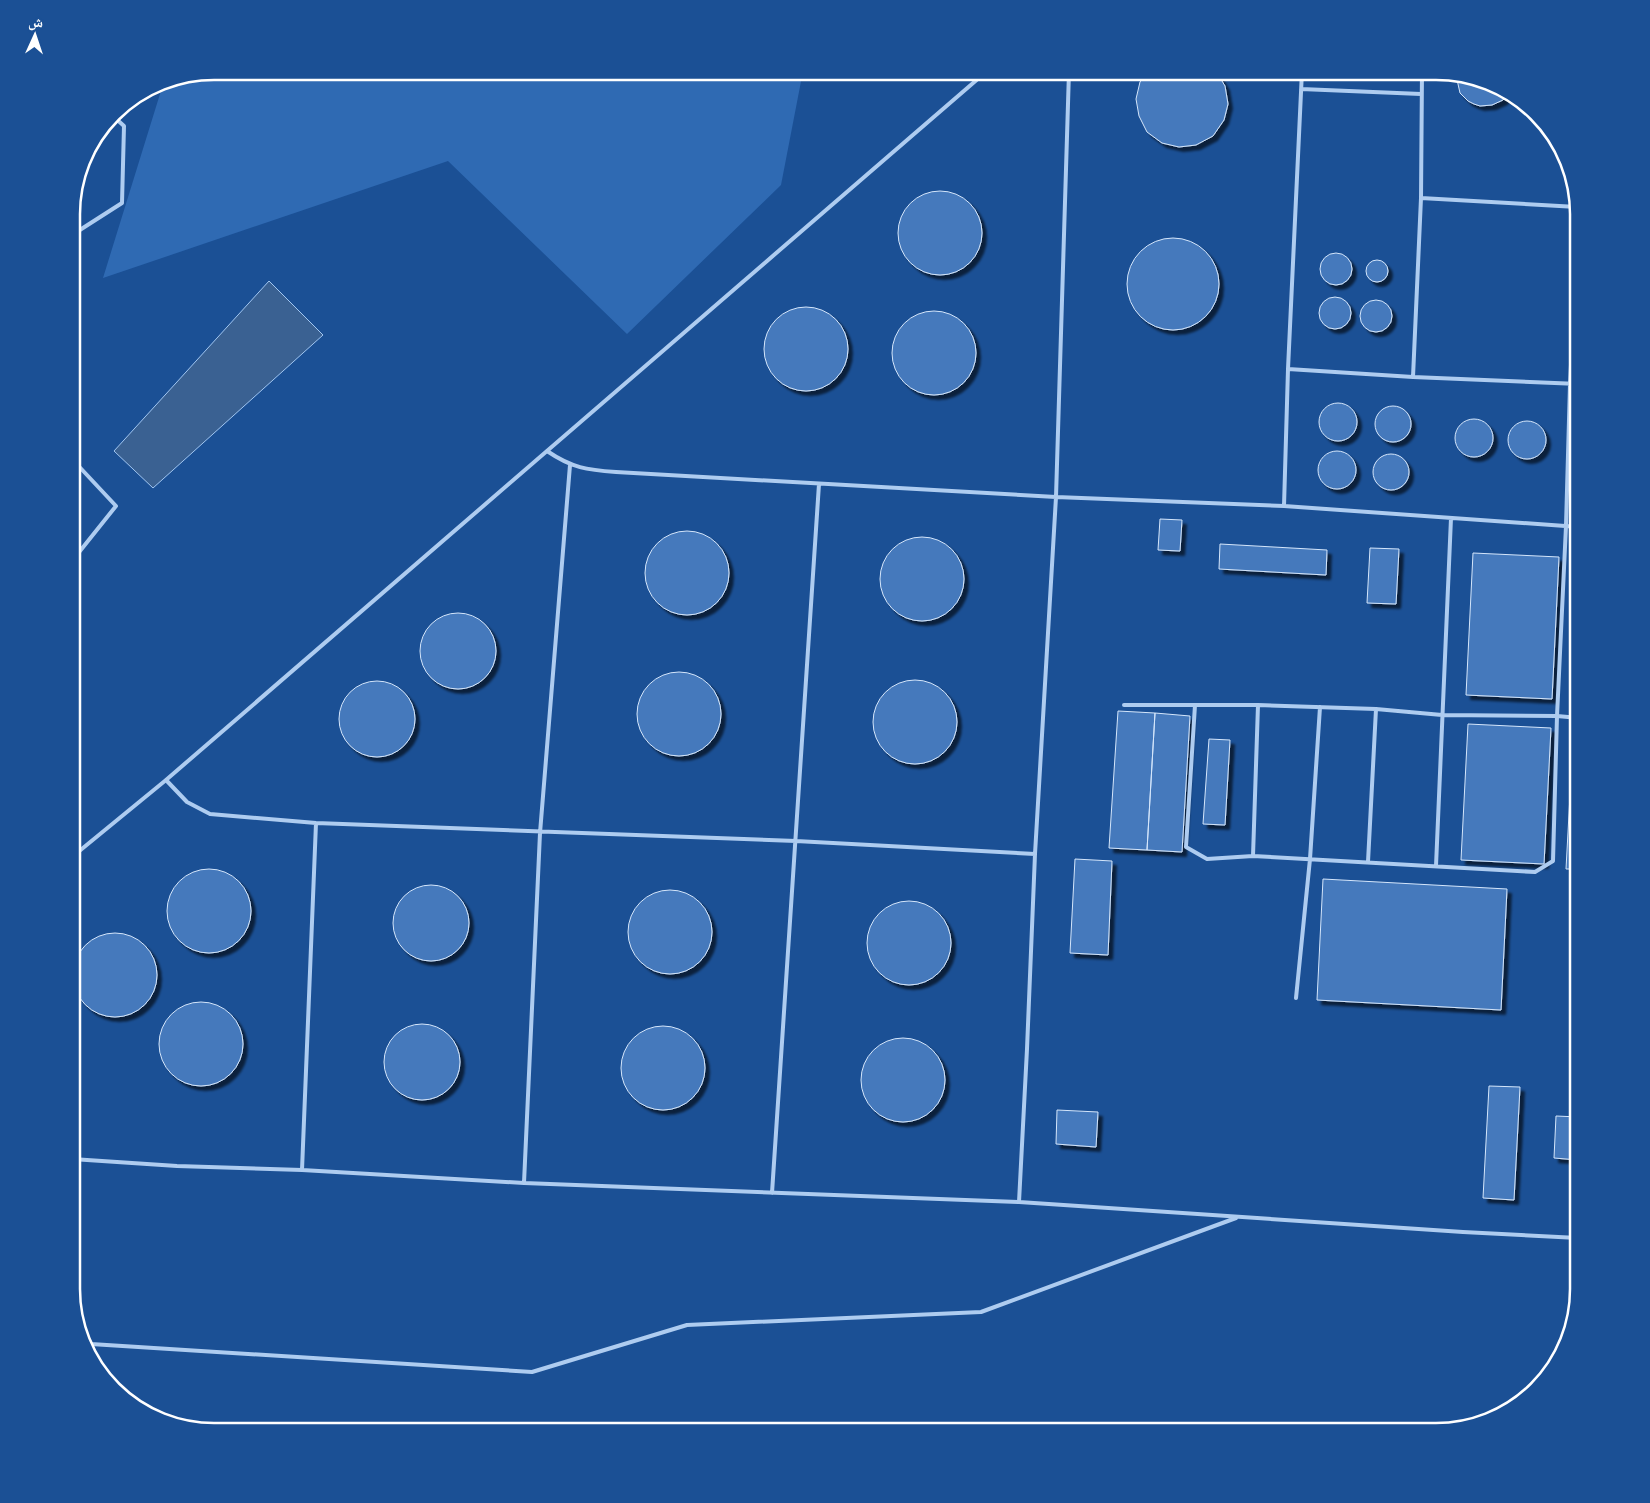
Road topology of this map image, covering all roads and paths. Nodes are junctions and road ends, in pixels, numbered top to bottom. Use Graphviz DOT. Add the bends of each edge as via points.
graph roads {
  1 [pos="977,80"];
  2 [pos="1069,80"];
  3 [pos="1302,80"];
  4 [pos="1422,80"];
  5 [pos="1301,89"];
  6 [pos="1421,94"];
  7 [pos="118,121"];
  8 [pos="1421,198"];
  9 [pos="1570,207"];
  10 [pos="80,230"];
  11 [pos="1288,369"];
  12 [pos="1413,377"];
  13 [pos="1570,384"];
  14 [pos="547,452"];
  15 [pos="570,465"];
  16 [pos="80,468"];
  17 [pos="819,484"];
  18 [pos="1056,497"];
  19 [pos="1284,506"];
  20 [pos="1451,518"];
  21 [pos="1566,526"];
  22 [pos="1570,526"];
  23 [pos="80,551"];
  24 [pos="1124,705"];
  25 [pos="1195,705"];
  26 [pos="1258,705"];
  27 [pos="1320,707"];
  28 [pos="1376,709"];
  29 [pos="1442,715"];
  30 [pos="1557,716"];
  31 [pos="1570,717"];
  32 [pos="166,780"];
  33 [pos="316,824"];
  34 [pos="540,833"];
  35 [pos="796,841"];
  36 [pos="80,850"];
  37 [pos="1034,854"];
  38 [pos="1253,856"];
  39 [pos="1310,859"];
  40 [pos="1368,862"];
  41 [pos="1436,866"];
  42 [pos="1296,998"];
  43 [pos="80,1160"];
  44 [pos="302,1170"];
  45 [pos="524,1183"];
  46 [pos="772,1193"];
  47 [pos="1019,1202"];
  48 [pos="1238,1217"];
  49 [pos="1570,1238"];
  50 [pos="92,1344"];
  1 -- 14 [label="lane"];
  2 -- 18 [label="lane"];
  3 -- 5 [label="lane"];
  4 -- 6 [label="lane"];
  5 -- 6 [label="lane"];
  5 -- 11 [label="lane"];
  6 -- 8 [label="lane"];
  7 -- 10 [label="lane" via="124,126 122,203"];
  8 -- 9 [label="lane"];
  8 -- 12 [label="lane"];
  11 -- 12 [label="lane"];
  11 -- 19 [label="lane"];
  12 -- 13 [label="lane"];
  13 -- 21 [label="lane"];
  14 -- 15 [label="lane"];
  14 -- 32 [label="lane"];
  15 -- 17 [label="lane" via="616,472"];
  15 -- 34 [label="lane"];
  16 -- 23 [label="lane" via="116,506"];
  17 -- 18 [label="lane"];
  17 -- 35 [label="lane"];
  18 -- 19 [label="lane"];
  18 -- 37 [label="lane"];
  19 -- 20 [label="lane"];
  20 -- 21 [label="lane"];
  20 -- 29 [label="lane"];
  21 -- 22 [label="lane"];
  21 -- 30 [label="lane"];
  24 -- 25 [label="lane"];
  25 -- 26 [label="lane"];
  25 -- 38 [label="lane" via="1186,847 1208,858"];
  26 -- 27 [label="lane"];
  26 -- 38 [label="lane"];
  27 -- 28 [label="lane"];
  27 -- 39 [label="lane"];
  28 -- 29 [label="lane"];
  28 -- 40 [label="lane"];
  29 -- 30 [label="lane"];
  29 -- 41 [label="lane"];
  30 -- 31 [label="lane"];
  30 -- 41 [label="lane" via="1554,861 1535,872"];
  32 -- 33 [label="lane" via="187,802 210,814"];
  32 -- 36 [label="lane"];
  33 -- 34 [label="lane"];
  33 -- 44 [label="lane"];
  34 -- 35 [label="lane"];
  34 -- 45 [label="lane"];
  35 -- 37 [label="lane"];
  35 -- 46 [label="lane"];
  37 -- 47 [label="lane"];
  38 -- 39 [label="lane"];
  39 -- 40 [label="lane"];
  39 -- 42 [label="lane"];
  40 -- 41 [label="lane"];
  43 -- 44 [label="lane"];
  44 -- 45 [label="lane"];
  45 -- 46 [label="lane"];
  46 -- 47 [label="lane"];
  47 -- 48 [label="lane"];
  48 -- 49 [label="lane"];
  48 -- 50 [label="lane" via="980,1312 686,1325 532,1372"];
}
